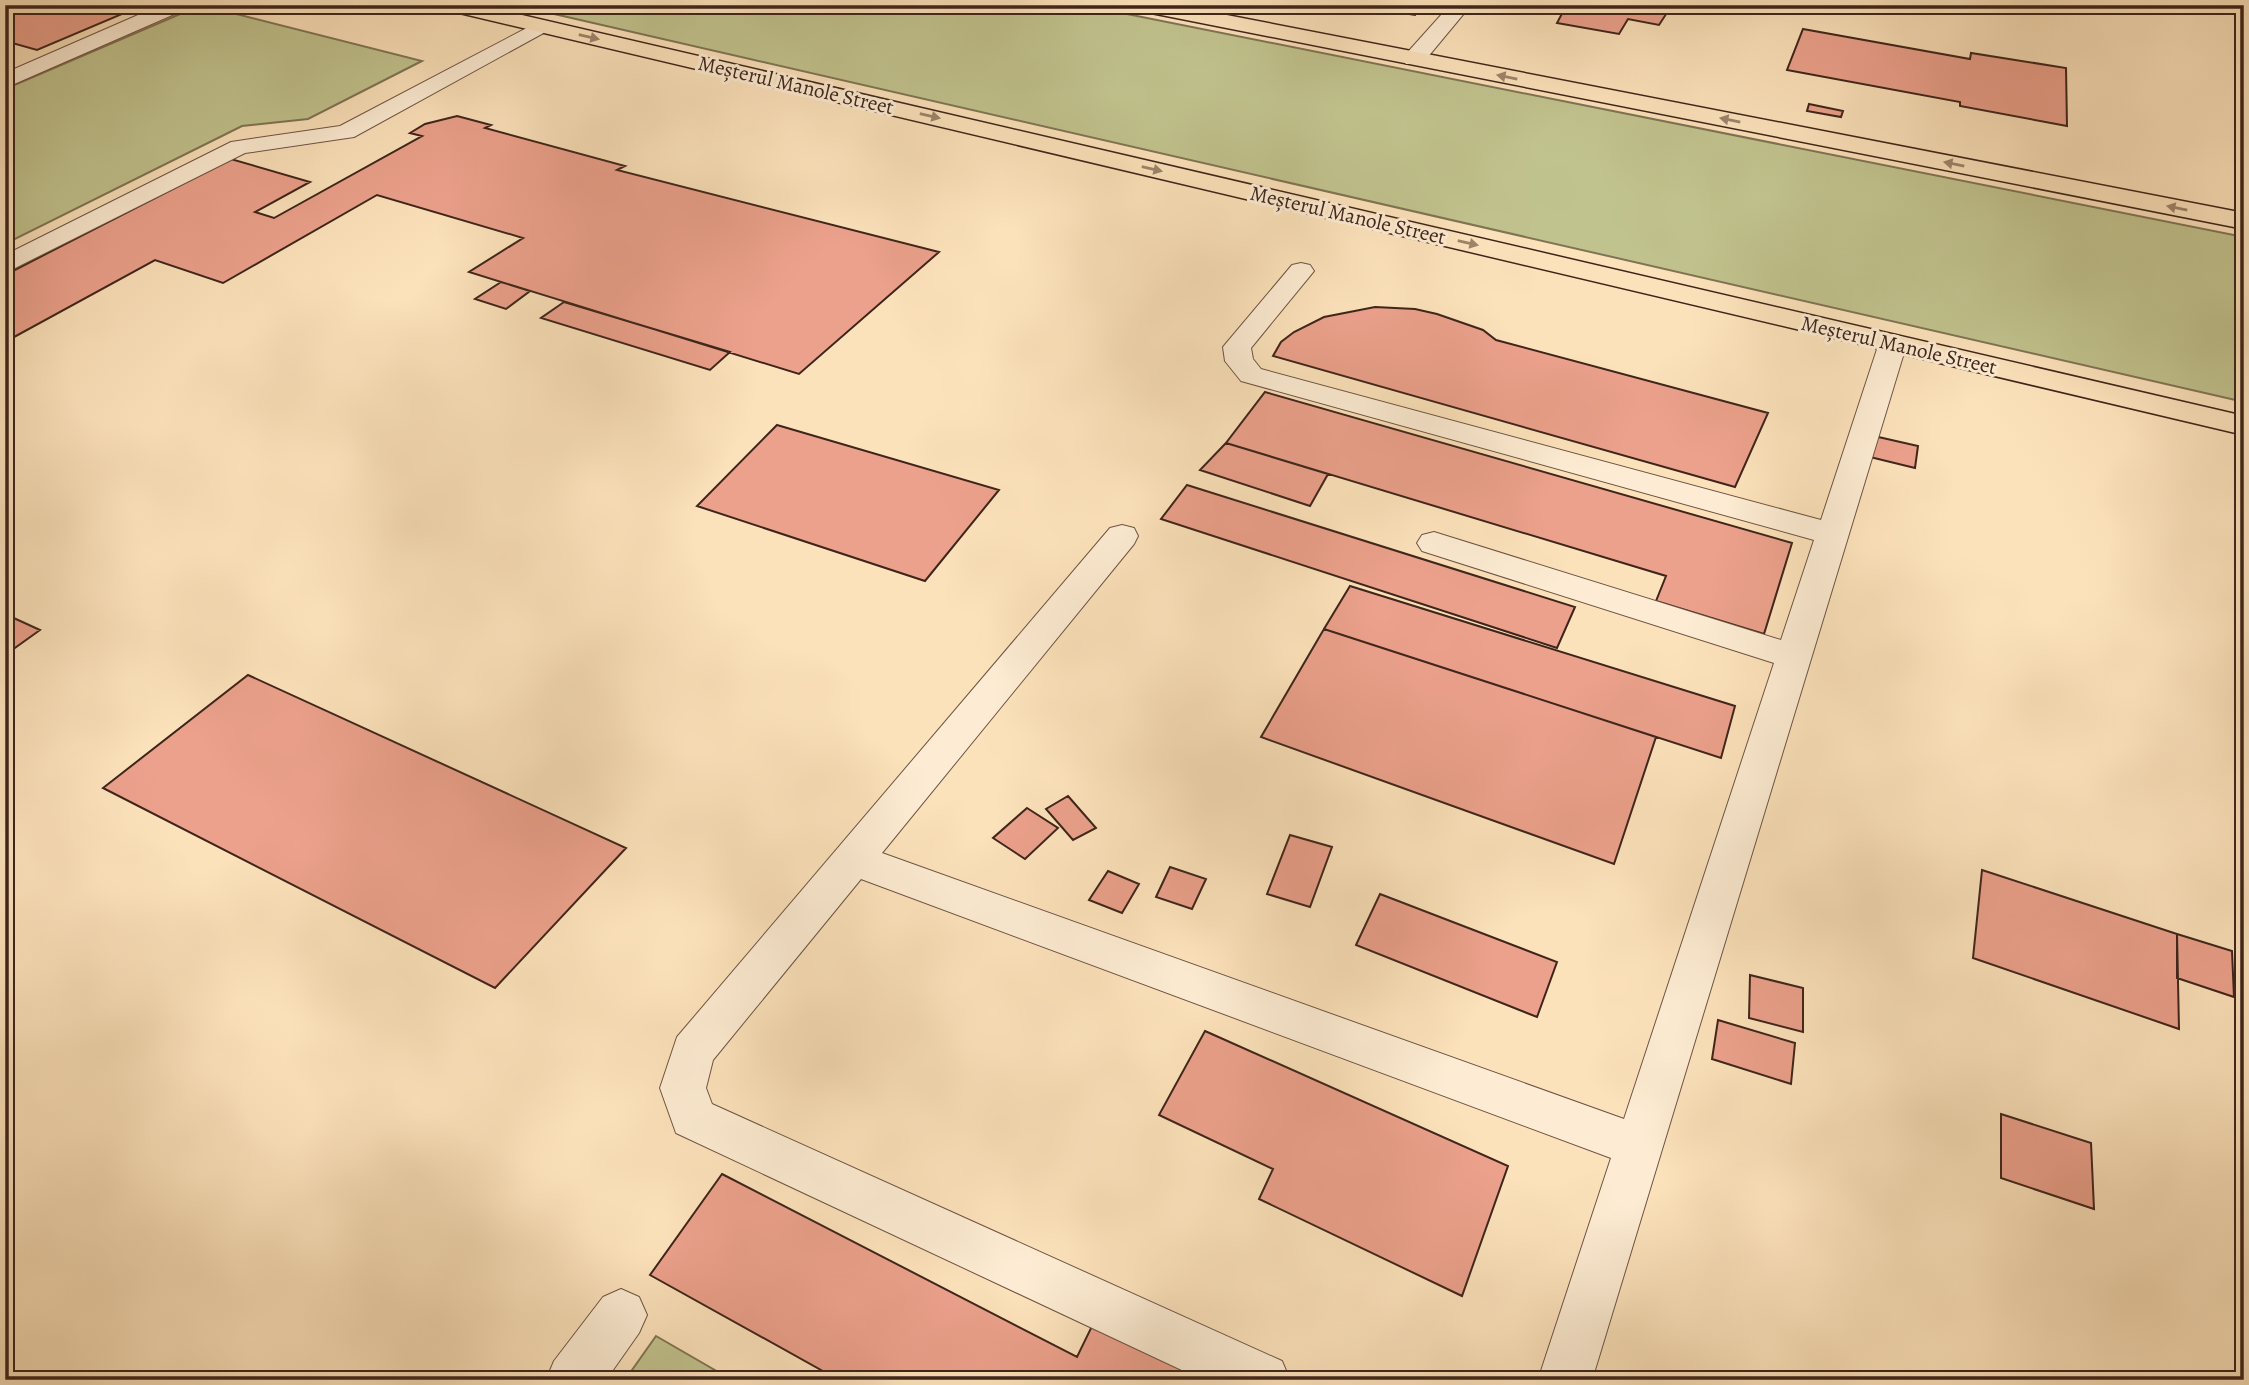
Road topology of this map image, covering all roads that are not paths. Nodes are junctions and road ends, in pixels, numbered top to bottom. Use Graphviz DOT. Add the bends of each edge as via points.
graph roads {
  1 [pos="179,5"];
  2 [pos="451,5"];
  3 [pos="1141,5"];
  4 [pos="1461,5"];
  5 [pos="542,26"];
  6 [pos="1414,59"];
  7 [pos="5,81"];
  8 [pos="2244,221"];
  9 [pos="5,265"];
  10 [pos="1301,271"];
  11 [pos="1894,344"];
  12 [pos="2244,426"];
  13 [pos="1833,534"];
  14 [pos="1122,536"];
  15 [pos="1434,543"];
  16 [pos="1794,657"];
  17 [pos="853,859"];
  18 [pos="1639,1146"];
  19 [pos="621,1315"];
  20 [pos="573,1380"];
  21 [pos="1263,1380"];
  22 [pos="1565,1380"];
  1 -- 7 [label="lane"];
  2 -- 5 [label="main road, Meșterul Manole Street"];
  3 -- 6 [label="main road"];
  4 -- 6 [label="lane"];
  5 -- 9 [label="lane" via="346,132 239,147"];
  5 -- 11 [label="main road, Meșterul Manole Street, one-way"];
  8 -- 6 [label="main road, one-way"];
  10 -- 13 [label="lane" via="1237,347 1239,361 1251,375"];
  11 -- 12 [label="main road, Meșterul Manole Street"];
  11 -- 13 [label="lane"];
  13 -- 16 [label="lane"];
  14 -- 17 [label="lane"];
  15 -- 16 [label="lane"];
  16 -- 18 [label="lane"];
  17 -- 18 [label="lane"];
  17 -- 21 [label="lane" via="693,1051 683,1088 693,1118"];
  18 -- 22 [label="lane"];
  19 -- 20 [label="lane"];
}
